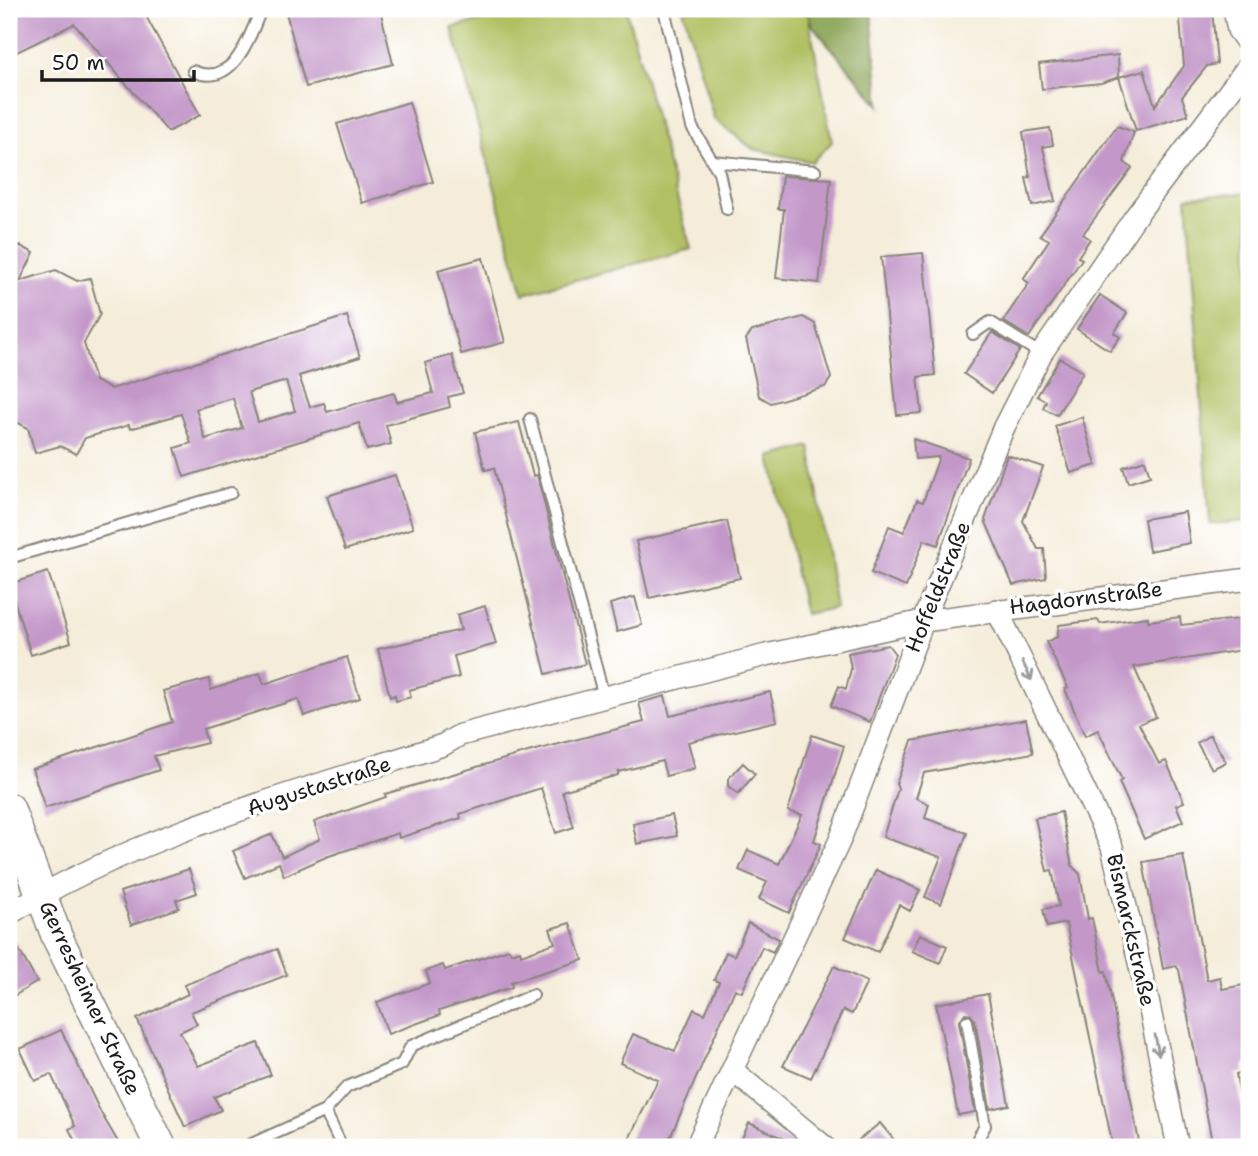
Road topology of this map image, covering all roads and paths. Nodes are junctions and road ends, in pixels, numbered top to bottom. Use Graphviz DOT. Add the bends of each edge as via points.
graph roads {
  1 [pos="261,9"];
  2 [pos="664,9"];
  3 [pos="1234,9"];
  4 [pos="1249,45"];
  5 [pos="1249,65"];
  6 [pos="193,71"];
  7 [pos="712,161"];
  8 [pos="815,171"];
  9 [pos="727,209"];
  10 [pos="972,334"];
  11 [pos="1041,354"];
  12 [pos="530,419"];
  13 [pos="231,493"];
  14 [pos="9,558"];
  15 [pos="1249,579"];
  16 [pos="996,610"];
  17 [pos="923,621"];
  18 [pos="604,697"];
  19 [pos="9,808"];
  20 [pos="40,895"];
  21 [pos="9,914"];
  22 [pos="533,995"];
  23 [pos="967,1021"];
  24 [pos="732,1070"];
  25 [pos="325,1111"];
  26 [pos="161,1147"];
  27 [pos="245,1147"];
  28 [pos="342,1147"];
  29 [pos="696,1147"];
  30 [pos="825,1147"];
  31 [pos="973,1147"];
  32 [pos="1178,1147"];
  1 -- 6 [label="lane" via="233,65 212,75"];
  2 -- 7 [label="lane" via="692,127"];
  3 -- 4 [label="street" via="1238,30"];
  5 -- 11 [label="street, Hoffeldstraße" via="1135,217"];
  7 -- 8 [label="lane"];
  7 -- 9 [label="lane"];
  10 -- 11 [label="lane" via="990,322"];
  11 -- 17 [label="street, Hoffeldstraße" via="1004,427"];
  12 -- 18 [label="lane"];
  13 -- 14 [label="lane"];
  15 -- 16 [label="street, Hagdornstraße"];
  16 -- 17 [label="street, Hagdornstraße"];
  16 -- 32 [label="street, Bismarckstraße, one-way" via="1112,847"];
  17 -- 18 [label="street, Augustastraße"];
  17 -- 24 [label="street, Hoffeldstraße" via="840,840"];
  18 -- 20 [label="street, Augustastraße" via="460,735 443,745 210,823"];
  19 -- 20 [label="street, Gerresheimer Straße"];
  20 -- 21 [label="street, Augustastraße"];
  20 -- 26 [label="street, Gerresheimer Straße"];
  22 -- 25 [label="lane" via="411,1046 402,1064 347,1087"];
  23 -- 31 [label="lane" via="985,1126"];
  24 -- 29 [label="street, Hoffeldstraße"];
  24 -- 30 [label="street"];
  25 -- 27 [label="lane"];
  25 -- 28 [label="lane"];
}
